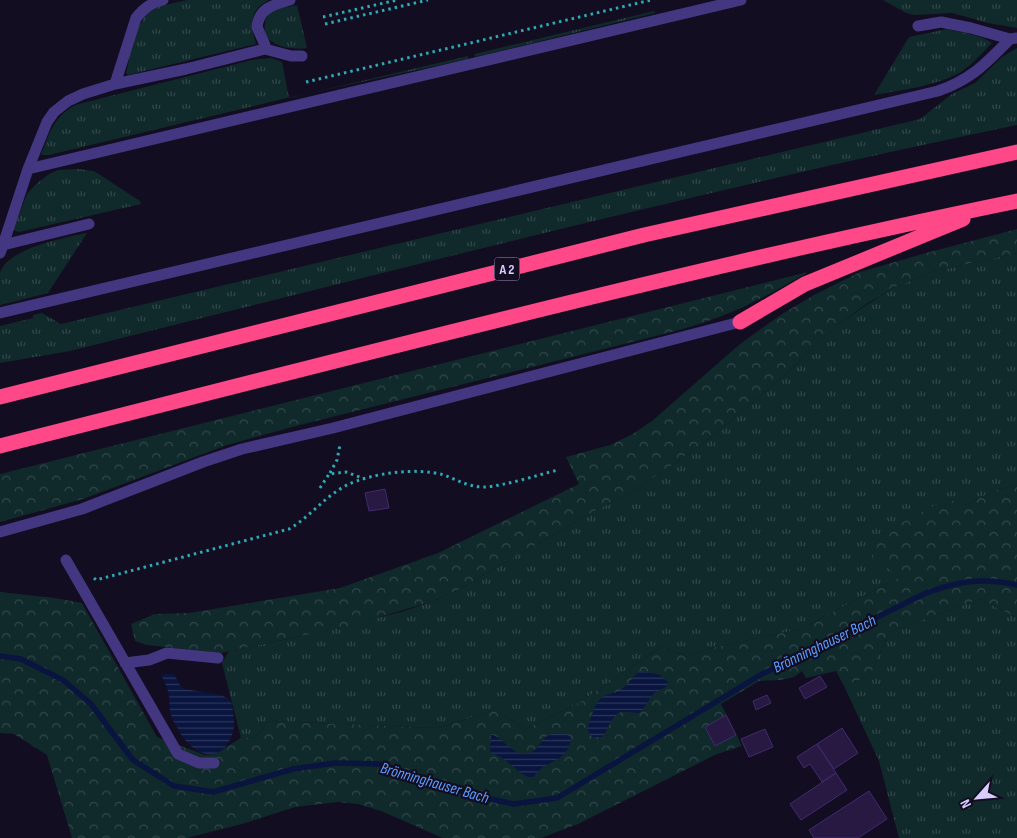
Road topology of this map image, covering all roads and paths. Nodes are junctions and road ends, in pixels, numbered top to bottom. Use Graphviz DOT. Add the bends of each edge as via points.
graph roads {
  1 [pos="163,0"];
  2 [pos="290,0"];
  3 [pos="396,0"];
  4 [pos="428,0"];
  5 [pos="650,0"];
  6 [pos="741,0"];
  7 [pos="323,17"];
  8 [pos="325,24"];
  9 [pos="918,26"];
  10 [pos="1014,38"];
  11 [pos="266,49"];
  12 [pos="302,56"];
  13 [pos="306,82"];
  14 [pos="115,84"];
  15 [pos="1017,152"];
  16 [pos="28,169"];
  17 [pos="1017,201"];
  18 [pos="1000,204"];
  19 [pos="89,224"];
  20 [pos="2,249"];
  21 [pos="0,313"];
  22 [pos="740,322"];
  23 [pos="0,398"];
  24 [pos="340,445"];
  25 [pos="0,446"];
  26 [pos="558,470"];
  27 [pos="330,474"];
  28 [pos="366,479"];
  29 [pos="320,488"];
  30 [pos="0,532"];
  31 [pos="66,560"];
  32 [pos="89,575"];
  33 [pos="218,658"];
  34 [pos="125,663"];
  35 [pos="214,763"];
  1 -- 14 [label="lane" via="152,3 136,18"];
  2 -- 11 [label="lane" via="270,6 259,18 258,33"];
  3 -- 7 [label="path"];
  4 -- 8 [label="path"];
  5 -- 13 [label="path"];
  6 -- 16 [label="lane"];
  9 -- 10 [label="lane" via="941,22"];
  10 -- 21 [label="lane" via="966,79 938,91"];
  11 -- 12 [label="lane"];
  11 -- 14 [label="lane"];
  14 -- 16 [label="lane" via="82,94 54,112"];
  15 -- 23 [label="highway, A 2" via="634,238"];
  16 -- 20 [label="lane"];
  17 -- 18 [label="highway"];
  18 -- 22 [label="highway" via="805,284"];
  18 -- 25 [label="highway" via="661,279"];
  19 -- 20 [label="lane"];
  22 -- 30 [label="lane" via="242,449 82,508"];
  24 -- 27 [label="path"];
  26 -- 28 [label="path" via="483,487 427,472 400,471"];
  27 -- 28 [label="path" via="346,472"];
  27 -- 29 [label="path"];
  28 -- 32 [label="path" via="347,485 290,529 96,580"];
  31 -- 34 [label="lane"];
  33 -- 34 [label="lane" via="167,653 149,660"];
  34 -- 35 [label="lane" via="178,754 199,763"];
}
